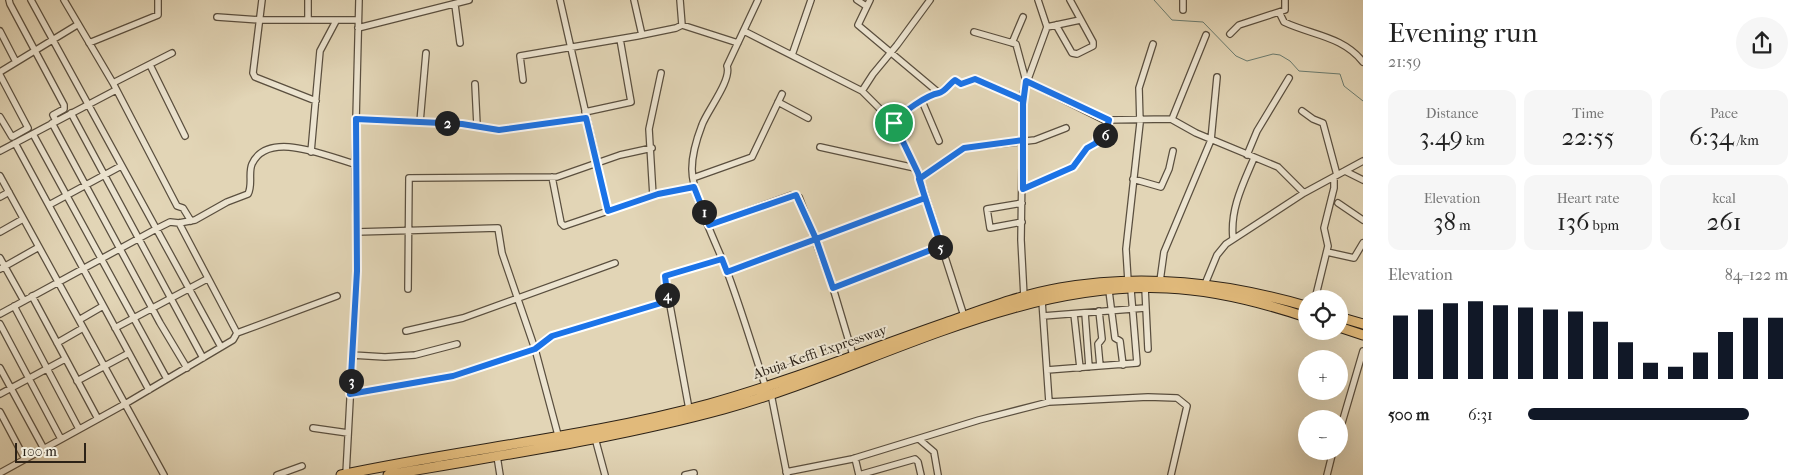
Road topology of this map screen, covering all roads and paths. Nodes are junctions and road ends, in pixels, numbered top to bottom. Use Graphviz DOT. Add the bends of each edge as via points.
graph roads {
  1 [pos="9,0"];
  2 [pos="31,0"];
  3 [pos="64,0"];
  4 [pos="158,0"];
  5 [pos="262,0"];
  6 [pos="308,0"];
  7 [pos="359,0"];
  8 [pos="469,0"];
  9 [pos="560,0"];
  10 [pos="634,0"];
  11 [pos="680,0"];
  12 [pos="758,0"];
  13 [pos="811,0"];
  14 [pos="857,0"];
  15 [pos="930,0"];
  16 [pos="1038,0"];
  17 [pos="1070,0"];
  18 [pos="1183,0"];
  19 [pos="1285,0"];
  20 [pos="868,3"];
  21 [pos="455,4"];
  22 [pos="1183,10"];
  23 [pos="1279,12"];
  24 [pos="217,17"];
  25 [pos="1023,18"];
  26 [pos="261,20"];
  27 [pos="308,20"];
  28 [pos="358,20"];
  29 [pos="1080,20"];
  30 [pos="336,21"];
  31 [pos="682,24"];
  32 [pos="77,25"];
  33 [pos="1056,25"];
  34 [pos="1047,27"];
  35 [pos="358,28"];
  36 [pos="0,31"];
  37 [pos="744,31"];
  38 [pos="974,32"];
  39 [pos="1230,34"];
  40 [pos="642,35"];
  41 [pos="1206,35"];
  42 [pos="53,39"];
  43 [pos="620,39"];
  44 [pos="460,43"];
  45 [pos="738,43"];
  46 [pos="1012,43"];
  47 [pos="89,44"];
  48 [pos="1153,44"];
  49 [pos="570,48"];
  50 [pos="35,50"];
  51 [pos="172,53"];
  52 [pos="426,53"];
  53 [pos="891,53"];
  54 [pos="792,55"];
  55 [pos="16,62"];
  56 [pos="1363,62"];
  57 [pos="150,65"];
  58 [pos="0,73"];
  59 [pos="661,73"];
  60 [pos="1217,76"];
  61 [pos="1289,78"];
  62 [pos="523,80"];
  63 [pos="1026,81"];
  64 [pos="113,83"];
  65 [pos="475,84"];
  66 [pos="116,90"];
  67 [pos="862,91"];
  68 [pos="939,93"];
  69 [pos="782,94"];
  70 [pos="1023,100"];
  71 [pos="316,101"];
  72 [pos="922,101"];
  73 [pos="778,102"];
  74 [pos="89,104"];
  75 [pos="1302,111"];
  76 [pos="71,114"];
  77 [pos="585,115"];
  78 [pos="0,118"];
  79 [pos="808,118"];
  80 [pos="356,119"];
  81 [pos="1140,119"];
  82 [pos="1172,119"];
  83 [pos="1109,120"];
  84 [pos="54,122"];
  85 [pos="420,122"];
  86 [pos="894,123"];
  87 [pos="477,126"];
  88 [pos="1066,128"];
  89 [pos="33,134"];
  90 [pos="185,136"];
  91 [pos="1023,140"];
  92 [pos="1211,140"];
  93 [pos="939,141"];
  94 [pos="15,143"];
  95 [pos="820,147"];
  96 [pos="652,148"];
  97 [pos="0,151"];
  98 [pos="1172,151"];
  99 [pos="311,152"];
  100 [pos="1247,155"];
  101 [pos="1254,158"];
  102 [pos="1363,161"];
  103 [pos="597,163"];
  104 [pos="355,164"];
  105 [pos="121,166"];
  106 [pos="915,168"];
  107 [pos="1345,171"];
  108 [pos="0,176"];
  109 [pos="104,176"];
  110 [pos="1336,176"];
  111 [pos="552,178"];
  112 [pos="693,178"];
  113 [pos="919,179"];
  114 [pos="1133,179"];
  115 [pos="1363,180"];
  116 [pos="85,186"];
  117 [pos="694,187"];
  118 [pos="1023,189"];
  119 [pos="9,192"];
  120 [pos="1304,193"];
  121 [pos="0,196"];
  122 [pos="67,196"];
  123 [pos="653,196"];
  124 [pos="925,198"];
  125 [pos="1022,203"];
  126 [pos="1338,203"];
  127 [pos="49,205"];
  128 [pos="608,211"];
  129 [pos="23,219"];
  130 [pos="1363,220"];
  131 [pos="190,221"];
  132 [pos="1022,222"];
  133 [pos="179,223"];
  134 [pos="709,225"];
  135 [pos="156,228"];
  136 [pos="408,229"];
  137 [pos="0,232"];
  138 [pos="356,232"];
  139 [pos="1233,238"];
  140 [pos="816,239"];
  141 [pos="137,240"];
  142 [pos="1363,243"];
  143 [pos="941,246"];
  144 [pos="39,247"];
  145 [pos="121,248"];
  146 [pos="1327,252"];
  147 [pos="0,258"];
  148 [pos="101,259"];
  149 [pos="722,259"];
  150 [pos="615,262"];
  151 [pos="2,268"];
  152 [pos="83,268"];
  153 [pos="727,272"];
  154 [pos="207,280"];
  155 [pos="1160,281"];
  156 [pos="58,282"];
  157 [pos="1205,284"];
  158 [pos="1124,286"];
  159 [pos="833,288"];
  160 [pos="1145,288"];
  161 [pos="189,289"];
  162 [pos="408,289"];
  163 [pos="1104,289"];
  164 [pos="1317,290"];
  165 [pos="32,296"];
  166 [pos="337,296"];
  167 [pos="516,297"];
  168 [pos="1024,297"];
  169 [pos="170,299"];
  170 [pos="24,301"];
  171 [pos="668,301"];
  172 [pos="1042,301"];
  173 [pos="1298,304"];
  174 [pos="14,306"];
  175 [pos="103,306"];
  176 [pos="1133,308"];
  177 [pos="1145,308"];
  178 [pos="152,309"];
  179 [pos="1111,310"];
  180 [pos="1099,311"];
  181 [pos="1085,313"];
  182 [pos="0,314"];
  183 [pos="1074,314"];
  184 [pos="1298,315"];
  185 [pos="964,316"];
  186 [pos="1044,316"];
  187 [pos="133,318"];
  188 [pos="1348,319"];
  189 [pos="79,320"];
  190 [pos="0,324"];
  191 [pos="1363,324"];
  192 [pos="83,328"];
  193 [pos="115,328"];
  194 [pos="1348,330"];
  195 [pos="406,331"];
  196 [pos="237,333"];
  197 [pos="1363,335"];
  198 [pos="57,343"];
  199 [pos="457,344"];
  200 [pos="221,347"];
  201 [pos="535,349"];
  202 [pos="1148,349"];
  203 [pos="1363,351"];
  204 [pos="129,353"];
  205 [pos="352,355"];
  206 [pos="853,355"];
  207 [pos="65,358"];
  208 [pos="203,358"];
  209 [pos="1123,365"];
  210 [pos="104,366"];
  211 [pos="1100,366"];
  212 [pos="1089,367"];
  213 [pos="0,368"];
  214 [pos="48,368"];
  215 [pos="187,368"];
  216 [pos="1080,368"];
  217 [pos="1047,370"];
  218 [pos="28,378"];
  219 [pos="167,379"];
  220 [pos="77,381"];
  221 [pos="765,385"];
  222 [pos="11,388"];
  223 [pos="149,390"];
  224 [pos="0,394"];
  225 [pos="350,394"];
  226 [pos="770,394"];
  227 [pos="1049,402"];
  228 [pos="125,404"];
  229 [pos="689,409"];
  230 [pos="1346,410"];
  231 [pos="0,412"];
  232 [pos="98,419"];
  233 [pos="313,428"];
  234 [pos="79,429"];
  235 [pos="348,433"];
  236 [pos="558,436"];
  237 [pos="595,438"];
  238 [pos="61,439"];
  239 [pos="920,440"];
  240 [pos="44,449"];
  241 [pos="497,456"];
  242 [pos="854,458"];
  243 [pos="25,459"];
  244 [pos="1331,460"];
  245 [pos="302,466"];
  246 [pos="0,473"];
  247 [pos="694,473"];
  248 [pos="786,473"];
  249 [pos="343,474"];
  250 [pos="164,475"];
  251 [pos="277,475"];
  252 [pos="393,475"];
  253 [pos="500,475"];
  254 [pos="605,475"];
  255 [pos="685,475"];
  256 [pos="859,475"];
  257 [pos="921,475"];
  258 [pos="938,475"];
  259 [pos="1171,475"];
  260 [pos="1327,475"];
  1 -- 50 [label="street"];
  2 -- 42 [label="street"];
  3 -- 32 [label="street"];
  4 -- 47 [label="street" via="158,15"];
  5 -- 26 [label="street"];
  6 -- 27 [label="street"];
  7 -- 28 [label="street"];
  8 -- 21 [label="street"];
  9 -- 49 [label="street"];
  10 -- 40 [label="street"];
  11 -- 31 [label="street"];
  12 -- 37 [label="street"];
  13 -- 54 [label="street"];
  14 -- 20 [label="street"];
  15 -- 53 [label="street"];
  16 -- 34 [label="street"];
  17 -- 29 [label="street"];
  18 -- 22 [label="street"];
  19 -- 23 [label="street" via="1286,8"];
  20 -- 53 [label="street" via="858,25"];
  21 -- 35 [label="street"];
  21 -- 44 [label="street"];
  23 -- 39 [label="street" via="1238,24"];
  23 -- 56 [label="street" via="1284,22 1332,38"];
  24 -- 26 [label="street"];
  25 -- 46 [label="street"];
  26 -- 27 [label="street"];
  26 -- 71 [label="street" via="255,77"];
  27 -- 30 [label="street"];
  28 -- 30 [label="street"];
  28 -- 35 [label="street"];
  29 -- 33 [label="street"];
  29 -- 33 [label="street" via="1093,45 1076,54 1072,53"];
  30 -- 71 [label="street" via="320,51"];
  31 -- 40 [label="street"];
  31 -- 45 [label="street"];
  32 -- 42 [label="street"];
  32 -- 47 [label="street"];
  33 -- 34 [label="street"];
  34 -- 63 [label="street"];
  35 -- 80 [label="street"];
  36 -- 55 [label="street"];
  37 -- 45 [label="street"];
  37 -- 54 [label="street"];
  38 -- 46 [label="street"];
  40 -- 43 [label="street"];
  41 -- 82 [label="street"];
  42 -- 50 [label="street"];
  42 -- 74 [label="street"];
  43 -- 49 [label="street"];
  43 -- 77 [label="street" via="631,102"];
  45 -- 112 [label="street" via="727,66 728,74 695,145"];
  46 -- 63 [label="street" via="1018,46"];
  47 -- 64 [label="street"];
  48 -- 81 [label="street" via="1140,83"];
  49 -- 62 [label="street" via="520,56"];
  49 -- 77 [label="street"];
  50 -- 55 [label="street"];
  50 -- 84 [label="street" via="65,107 53,115"];
  51 -- 57 [label="street"];
  52 -- 85 [label="street"];
  53 -- 67 [label="street"];
  53 -- 68 [label="street"];
  54 -- 67 [label="street"];
  55 -- 58 [label="street"];
  57 -- 64 [label="street"];
  57 -- 90 [label="street"];
  58 -- 78 [label="street" via="28,128 12,137"];
  59 -- 96 [label="street" via="650,129"];
  60 -- 92 [label="street"];
  61 -- 100 [label="street" via="1257,131"];
  63 -- 70 [label="street"];
  63 -- 83 [label="street"];
  64 -- 66 [label="street"];
  65 -- 87 [label="street"];
  66 -- 74 [label="street"];
  66 -- 131 [label="street" via="178,206"];
  67 -- 86 [label="street"];
  68 -- 70 [label="street" via="952,81 961,84 975,79"];
  68 -- 72 [label="street" via="933,93"];
  69 -- 73 [label="street"];
  70 -- 91 [label="street"];
  71 -- 99 [label="street"];
  72 -- 86 [label="street" via="902,113"];
  72 -- 93 [label="street"];
  73 -- 79 [label="street"];
  73 -- 112 [label="street" via="752,157"];
  74 -- 76 [label="street"];
  74 -- 105 [label="street"];
  75 -- 110 [label="street" via="1313,120 1324,122"];
  76 -- 84 [label="street"];
  76 -- 109 [label="street"];
  77 -- 87 [label="street" via="499,130"];
  77 -- 103 [label="street"];
  80 -- 85 [label="street"];
  80 -- 104 [label="street"];
  81 -- 82 [label="street"];
  81 -- 83 [label="street"];
  81 -- 114 [label="street"];
  82 -- 92 [label="street"];
  83 -- 118 [label="street" via="1105,135 1098,136 1096,143 1087,148 1077,164"];
  84 -- 89 [label="street"];
  84 -- 116 [label="street"];
  85 -- 87 [label="street"];
  86 -- 106 [label="street"];
  88 -- 91 [label="street" via="1035,140"];
  89 -- 94 [label="street"];
  89 -- 122 [label="street"];
  91 -- 113 [label="street" via="964,148"];
  91 -- 118 [label="street"];
  92 -- 100 [label="street"];
  92 -- 155 [label="street" via="1164,252"];
  94 -- 97 [label="street"];
  94 -- 127 [label="street"];
  95 -- 106 [label="street"];
  96 -- 103 [label="street"];
  96 -- 123 [label="street"];
  98 -- 114 [label="street" via="1161,187"];
  99 -- 104 [label="street"];
  99 -- 131 [label="street" via="287,145 257,155 251,166 248,194"];
  100 -- 101 [label="street"];
  101 -- 120 [label="street" via="1278,167"];
  101 -- 139 [label="street" via="1237,199"];
  102 -- 107 [label="street"];
  103 -- 111 [label="street"];
  103 -- 128 [label="street"];
  104 -- 138 [label="street"];
  105 -- 109 [label="street"];
  105 -- 135 [label="street"];
  106 -- 113 [label="street"];
  107 -- 110 [label="street"];
  107 -- 115 [label="street"];
  108 -- 119 [label="street"];
  109 -- 116 [label="street"];
  109 -- 141 [label="street"];
  110 -- 120 [label="street"];
  110 -- 146 [label="street" via="1324,228"];
  111 -- 128 [label="street" via="562,225"];
  111 -- 136 [label="street" via="412,177 409,181"];
  112 -- 117 [label="street"];
  113 -- 124 [label="street"];
  114 -- 158 [label="street"];
  116 -- 122 [label="street"];
  116 -- 145 [label="street"];
  117 -- 123 [label="street"];
  117 -- 134 [label="street"];
  118 -- 125 [label="street"];
  119 -- 121 [label="street"];
  119 -- 129 [label="street"];
  120 -- 139 [label="street"];
  122 -- 127 [label="street"];
  122 -- 148 [label="street"];
  123 -- 128 [label="street"];
  124 -- 140 [label="street"];
  124 -- 143 [label="street"];
  125 -- 132 [label="street"];
  125 -- 132 [label="street" via="987,209 990,228"];
  126 -- 130 [label="street"];
  127 -- 152 [label="street"];
  129 -- 137 [label="street"];
  129 -- 144 [label="street"];
  131 -- 133 [label="street"];
  132 -- 168 [label="street"];
  133 -- 135 [label="street" via="170,222"];
  133 -- 154 [label="street"];
  134 -- 140 [label="street" via="796,195"];
  134 -- 149 [label="street"];
  135 -- 141 [label="street"];
  135 -- 161 [label="street"];
  136 -- 138 [label="street"];
  136 -- 162 [label="street"];
  136 -- 167 [label="street" via="498,228"];
  138 -- 205 [label="street"];
  139 -- 157 [label="street" via="1217,255"];
  140 -- 153 [label="street"];
  140 -- 159 [label="street"];
  141 -- 145 [label="street"];
  141 -- 169 [label="street"];
  142 -- 146 [label="street" via="1354,258"];
  143 -- 159 [label="street"];
  143 -- 185 [label="street"];
  144 -- 151 [label="street"];
  144 -- 156 [label="street"];
  145 -- 148 [label="street"];
  145 -- 178 [label="street"];
  146 -- 164 [label="street"];
  147 -- 151 [label="street"];
  148 -- 152 [label="street"];
  148 -- 187 [label="street"];
  149 -- 153 [label="street"];
  149 -- 171 [label="street" via="665,276"];
  150 -- 167 [label="street"];
  151 -- 170 [label="street"];
  152 -- 156 [label="street"];
  152 -- 175 [label="street"];
  153 -- 221 [label="street"];
  154 -- 161 [label="street"];
  154 -- 196 [label="street"];
  155 -- 157 [label="highway, Abuja-Keffi Expressway"];
  155 -- 158 [label="highway, Abuja-Keffi Expressway"];
  156 -- 165 [label="street"];
  156 -- 189 [label="street"];
  157 -- 173 [label="highway, Abuja-Keffi Expressway" via="1249,290"];
  158 -- 160 [label="highway, Abuja-Keffi Expressway"];
  158 -- 163 [label="highway, Abuja-Keffi Expressway"];
  158 -- 176 [label="street"];
  159 -- 206 [label="street"];
  160 -- 177 [label="street"];
  160 -- 184 [label="highway, Abuja-Keffi Expressway" via="1219,294"];
  161 -- 169 [label="street"];
  161 -- 200 [label="street"];
  163 -- 168 [label="highway, Abuja-Keffi Expressway" via="1059,288"];
  163 -- 172 [label="highway, Abuja-Keffi Expressway"];
  163 -- 179 [label="street"];
  165 -- 170 [label="street"];
  165 -- 198 [label="street"];
  166 -- 196 [label="street"];
  167 -- 195 [label="street" via="463,318"];
  167 -- 201 [label="street"];
  168 -- 185 [label="highway, Abuja-Keffi Expressway"];
  169 -- 178 [label="street"];
  169 -- 208 [label="street"];
  170 -- 174 [label="street"];
  171 -- 201 [label="street" via="552,336"];
  171 -- 229 [label="street"];
  172 -- 186 [label="street"];
  172 -- 226 [label="highway, Abuja-Keffi Expressway"];
  174 -- 182 [label="street"];
  174 -- 214 [label="street"];
  175 -- 189 [label="street"];
  175 -- 193 [label="street"];
  176 -- 177 [label="street"];
  176 -- 179 [label="street"];
  176 -- 209 [label="street" via="1137,362"];
  177 -- 202 [label="street"];
  178 -- 187 [label="street"];
  178 -- 215 [label="street"];
  179 -- 180 [label="street"];
  179 -- 209 [label="street"];
  180 -- 181 [label="street"];
  180 -- 211 [label="street"];
  181 -- 183 [label="street"];
  181 -- 212 [label="street"];
  183 -- 186 [label="street"];
  183 -- 216 [label="street"];
  185 -- 206 [label="highway, Abuja-Keffi Expressway"];
  186 -- 217 [label="street"];
  187 -- 193 [label="street"];
  187 -- 219 [label="street"];
  188 -- 191 [label="highway"];
  189 -- 192 [label="street"];
  190 -- 218 [label="street"];
  192 -- 198 [label="street"];
  192 -- 210 [label="street"];
  193 -- 204 [label="street"];
  194 -- 197 [label="highway"];
  196 -- 200 [label="street"];
  198 -- 207 [label="street"];
  199 -- 205 [label="street" via="415,354 385,357"];
  200 -- 208 [label="street"];
  201 -- 225 [label="street" via="453,376"];
  201 -- 236 [label="street"];
  203 -- 230 [label="street"];
  204 -- 210 [label="street"];
  204 -- 223 [label="street"];
  205 -- 225 [label="street"];
  206 -- 221 [label="highway, Abuja-Keffi Expressway"];
  207 -- 214 [label="street"];
  207 -- 220 [label="street"];
  208 -- 215 [label="street"];
  209 -- 211 [label="street"];
  210 -- 220 [label="street"];
  210 -- 228 [label="street"];
  211 -- 212 [label="street"];
  212 -- 216 [label="street"];
  213 -- 222 [label="street"];
  214 -- 218 [label="street"];
  214 -- 234 [label="street"];
  215 -- 219 [label="street"];
  216 -- 217 [label="street"];
  217 -- 227 [label="street"];
  218 -- 222 [label="street"];
  218 -- 238 [label="street"];
  219 -- 223 [label="street"];
  220 -- 232 [label="street"];
  221 -- 229 [label="highway, Abuja-Keffi Expressway"];
  222 -- 224 [label="street"];
  222 -- 240 [label="street"];
  223 -- 228 [label="street"];
  225 -- 235 [label="street"];
  226 -- 237 [label="highway, Abuja-Keffi Expressway" via="661,426"];
  226 -- 248 [label="street"];
  227 -- 239 [label="street" via="978,420"];
  227 -- 259 [label="street" via="1148,397 1183,401 1187,412"];
  228 -- 232 [label="street"];
  228 -- 250 [label="street"];
  229 -- 236 [label="highway, Abuja-Keffi Expressway"];
  231 -- 243 [label="street"];
  232 -- 234 [label="street"];
  233 -- 235 [label="street"];
  234 -- 238 [label="street"];
  235 -- 249 [label="street"];
  236 -- 249 [label="highway, Abuja-Keffi Expressway"];
  237 -- 241 [label="highway, Abuja-Keffi Expressway"];
  237 -- 254 [label="street"];
  238 -- 240 [label="street"];
  239 -- 242 [label="street"];
  239 -- 258 [label="street" via="934,452"];
  240 -- 243 [label="street"];
  241 -- 252 [label="highway, Abuja-Keffi Expressway"];
  241 -- 253 [label="street"];
  242 -- 248 [label="street"];
  242 -- 256 [label="street"];
  243 -- 246 [label="street"];
  244 -- 260 [label="street"];
  245 -- 251 [label="street"];
  247 -- 255 [label="street"];
  256 -- 257 [label="street" via="915,459"];
}
